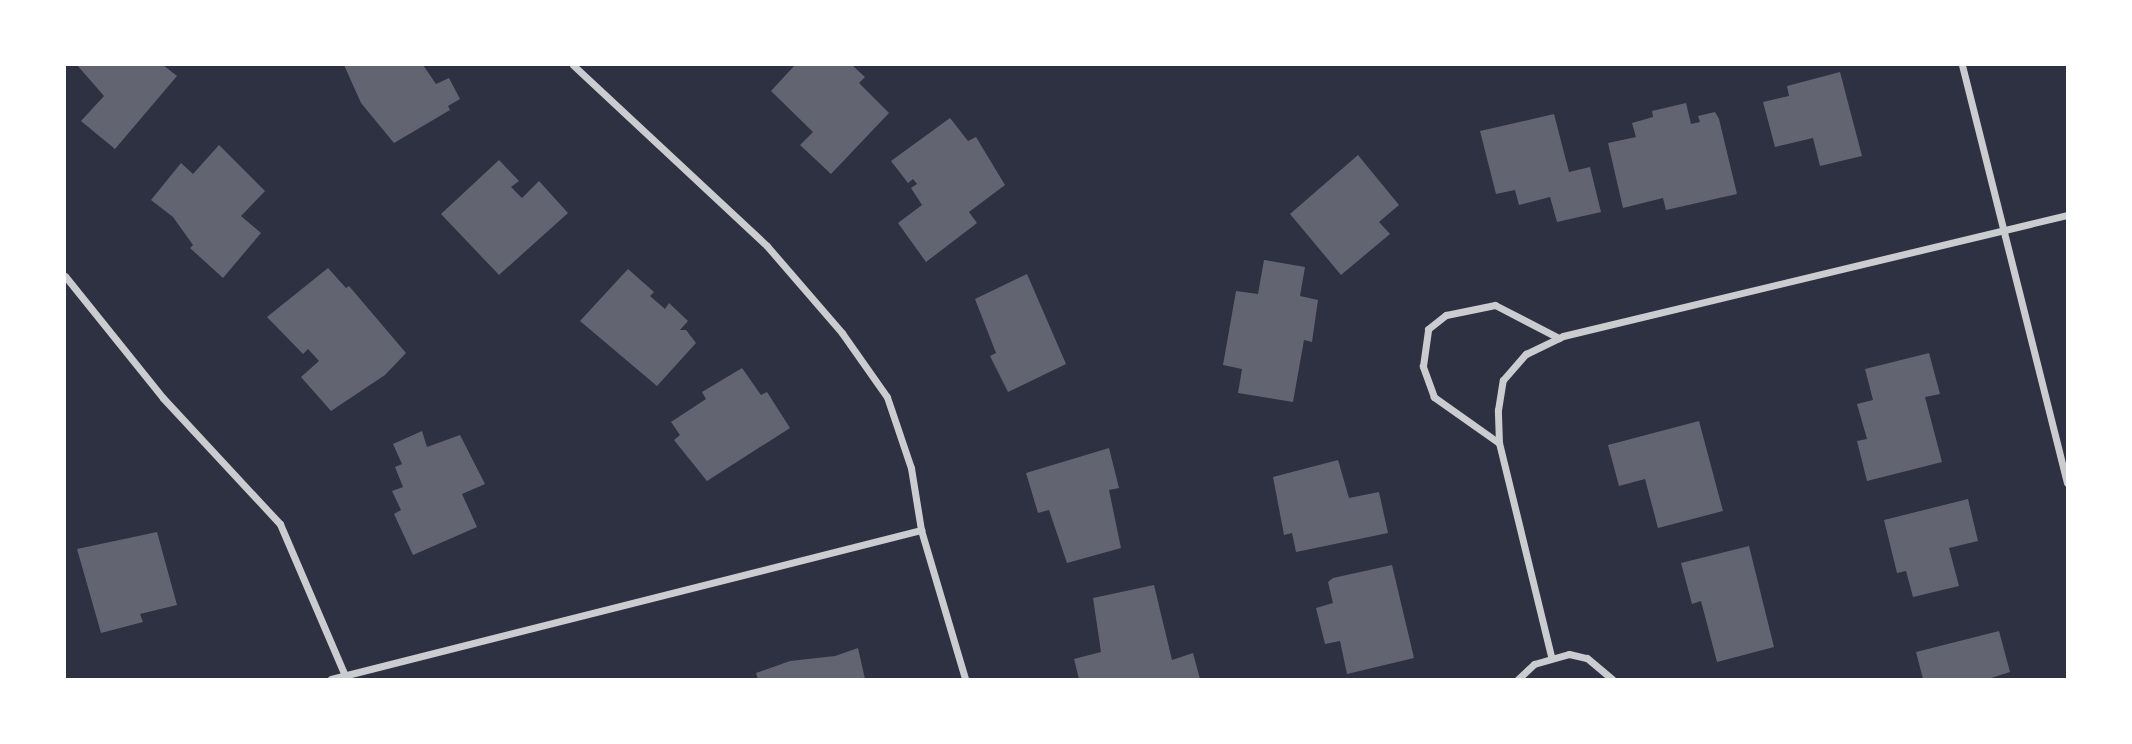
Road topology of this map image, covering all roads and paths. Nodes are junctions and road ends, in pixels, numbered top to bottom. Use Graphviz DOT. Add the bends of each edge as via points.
graph roads {
  1 [pos="573,65"];
  2 [pos="1962,65"];
  3 [pos="2067,215"];
  4 [pos="2003,231"];
  5 [pos="65,276"];
  6 [pos="1559,338"];
  7 [pos="1499,443"];
  8 [pos="2067,482"];
  9 [pos="921,530"];
  10 [pos="1551,656"];
  11 [pos="345,676"];
  12 [pos="331,679"];
  13 [pos="965,679"];
  14 [pos="1518,679"];
  15 [pos="1612,679"];
  1 -- 9 [label="street" via="767,246 842,333 887,397 911,468"];
  2 -- 4 [label="street"];
  3 -- 4 [label="street"];
  4 -- 6 [label="street"];
  4 -- 8 [label="street"];
  5 -- 11 [label="street" via="163,398 280,524"];
  6 -- 7 [label="street" via="1526,354 1503,380"];
  6 -- 7 [label="street" via="1495,305 1446,315 1428,329 1423,366 1434,397"];
  7 -- 10 [label="street"];
  9 -- 11 [label="street"];
  9 -- 13 [label="street"];
  10 -- 14 [label="street"];
  10 -- 15 [label="street" via="1587,658"];
  11 -- 12 [label="street"];
}
